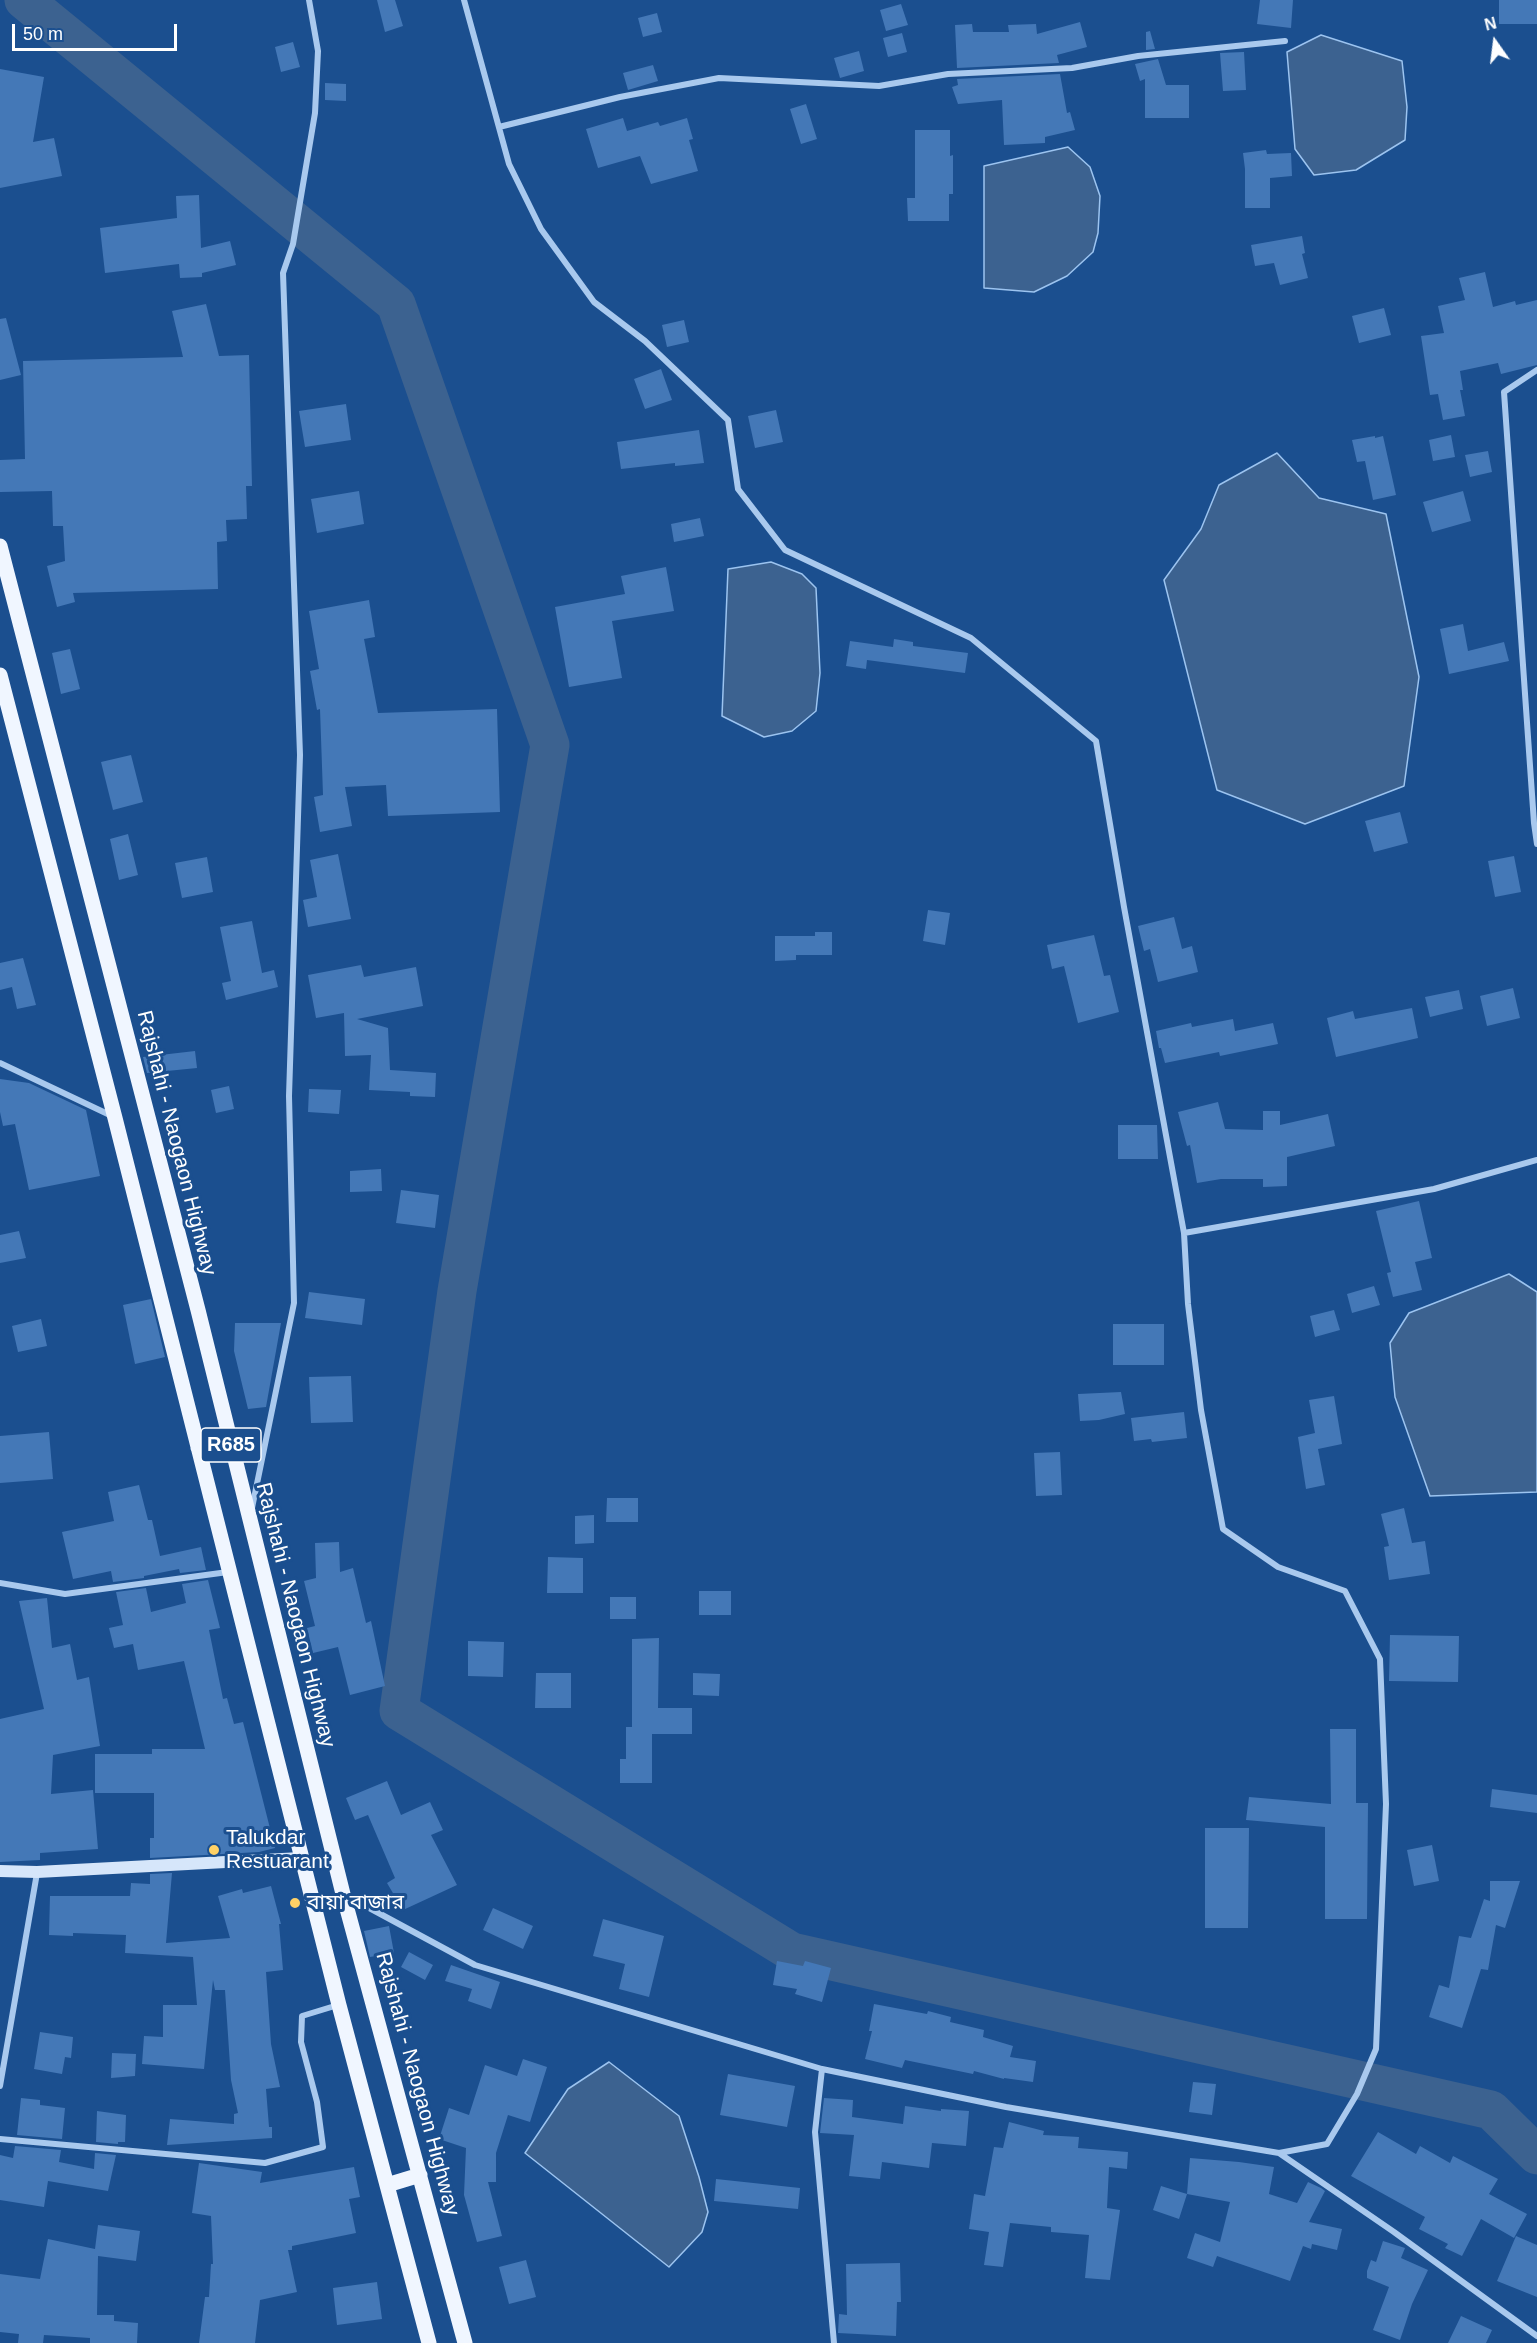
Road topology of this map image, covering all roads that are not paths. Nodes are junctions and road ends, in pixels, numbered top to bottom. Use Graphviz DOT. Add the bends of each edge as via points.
graph roads {
  1 [pos="309,0"];
  2 [pos="464,0"];
  3 [pos="1285,41"];
  4 [pos="499,127"];
  5 [pos="1537,370"];
  6 [pos="0,546"];
  7 [pos="6,591"];
  8 [pos="0,675"];
  9 [pos="1537,844"];
  10 [pos="0,1063"];
  11 [pos="115,1118"];
  12 [pos="1537,1160"];
  13 [pos="1184,1233"];
  14 [pos="230,1441"];
  15 [pos="198,1448"];
  16 [pos="250,1520"];
  17 [pos="230,1572"];
  18 [pos="0,1583"];
  19 [pos="301,1858"];
  20 [pos="0,1871"];
  21 [pos="37,1872"];
  22 [pos="343,1894"];
  23 [pos="339,2005"];
  24 [pos="822,2070"];
  25 [pos="0,2086"];
  26 [pos="0,2139"];
  27 [pos="1279,2153"];
  28 [pos="420,2175"];
  29 [pos="387,2186"];
  30 [pos="1537,2336"];
  31 [pos="429,2343"];
  32 [pos="465,2343"];
  33 [pos="834,2343"];
  1 -- 16 [label="street" via="318,51 315,113 293,244 283,273 300,754 289,1096 294,1303"];
  2 -- 4 [label="street"];
  3 -- 4 [label="street" via="1138,56 1072,68 948,74 879,86 719,78"];
  4 -- 13 [label="street" via="509,164 541,229 594,302 645,341 728,420 738,489 785,550 971,638 1096,741"];
  5 -- 9 [label="street" via="1504,392"];
  6 -- 7 [label="main road, Rajshahi - Naogaon Highway / R685"];
  7 -- 14 [label="main road, Rajshahi - Naogaon Highway / R685"];
  8 -- 11 [label="main road, R685"];
  10 -- 11 [label="street"];
  11 -- 15 [label="main road, R685"];
  12 -- 13 [label="street" via="1434,1189"];
  13 -- 27 [label="street" via="1201,1410 1223,1529 1278,1567 1345,1591 1380,1659 1386,1804 1376,2049 1357,2094 1327,2144"];
  14 -- 15 [label="main road"];
  14 -- 16 [label="main road, Rajshahi - Naogaon Highway / R685"];
  15 -- 17 [label="main road, R685"];
  16 -- 22 [label="main road, Rajshahi - Naogaon Highway / R685"];
  17 -- 18 [label="street" via="65,1593"];
  17 -- 19 [label="main road, R685"];
  19 -- 21 [label="main road"];
  19 -- 23 [label="main road, R685"];
  20 -- 21 [label="main road"];
  21 -- 25 [label="street"];
  22 -- 24 [label="street" via="475,1965"];
  22 -- 28 [label="main road, Rajshahi - Naogaon Highway / R685"];
  23 -- 26 [label="street" via="302,2016 301,2042 317,2102 323,2147 265,2163"];
  23 -- 29 [label="main road, R685"];
  24 -- 27 [label="street" via="1006,2108"];
  24 -- 33 [label="street" via="815,2132"];
  27 -- 30 [label="street"];
  28 -- 29 [label="main road"];
  28 -- 32 [label="main road, Rajshahi - Naogaon Highway / R685"];
  29 -- 31 [label="main road, R685"];
}
